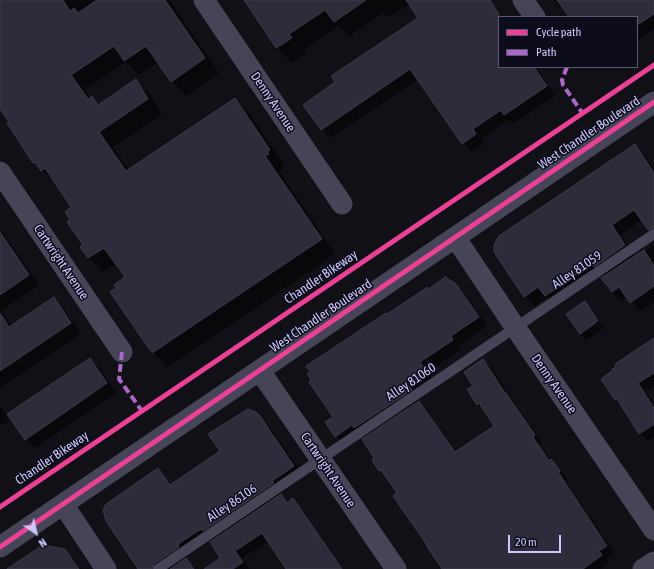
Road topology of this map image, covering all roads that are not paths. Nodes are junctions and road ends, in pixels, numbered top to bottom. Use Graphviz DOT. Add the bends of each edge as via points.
graph roads {
  1 [pos="204,0"];
  2 [pos="523,0"];
  3 [pos="534,16"];
  4 [pos="654,102"];
  5 [pos="0,172"];
  6 [pos="342,204"];
  7 [pos="654,234"];
  8 [pos="455,237"];
  9 [pos="515,327"];
  10 [pos="122,352"];
  11 [pos="260,371"];
  12 [pos="321,459"];
  13 [pos="63,504"];
  14 [pos="654,530"];
  15 [pos="0,547"];
  16 [pos="654,562"];
  17 [pos="106,569"];
  18 [pos="158,569"];
  19 [pos="396,569"];
  20 [pos="643,569"];
  1 -- 6 [label="street, Denny Avenue"];
  2 -- 3 [label="street"];
  4 -- 8 [label="street, West Chandler Boulevard"];
  5 -- 10 [label="street, Cartwright Avenue"];
  7 -- 9 [label="lane, Alley 81059"];
  8 -- 9 [label="street, Denny Avenue"];
  8 -- 11 [label="street, West Chandler Boulevard"];
  9 -- 12 [label="lane, Alley 81060"];
  9 -- 14 [label="street, Denny Avenue"];
  11 -- 12 [label="street, Cartwright Avenue"];
  11 -- 13 [label="street, West Chandler Boulevard"];
  12 -- 18 [label="lane, Alley 86106"];
  12 -- 19 [label="street, Cartwright Avenue"];
  13 -- 15 [label="street, West Chandler Boulevard"];
  13 -- 17 [label="street"];
  16 -- 20 [label="street"];
}
